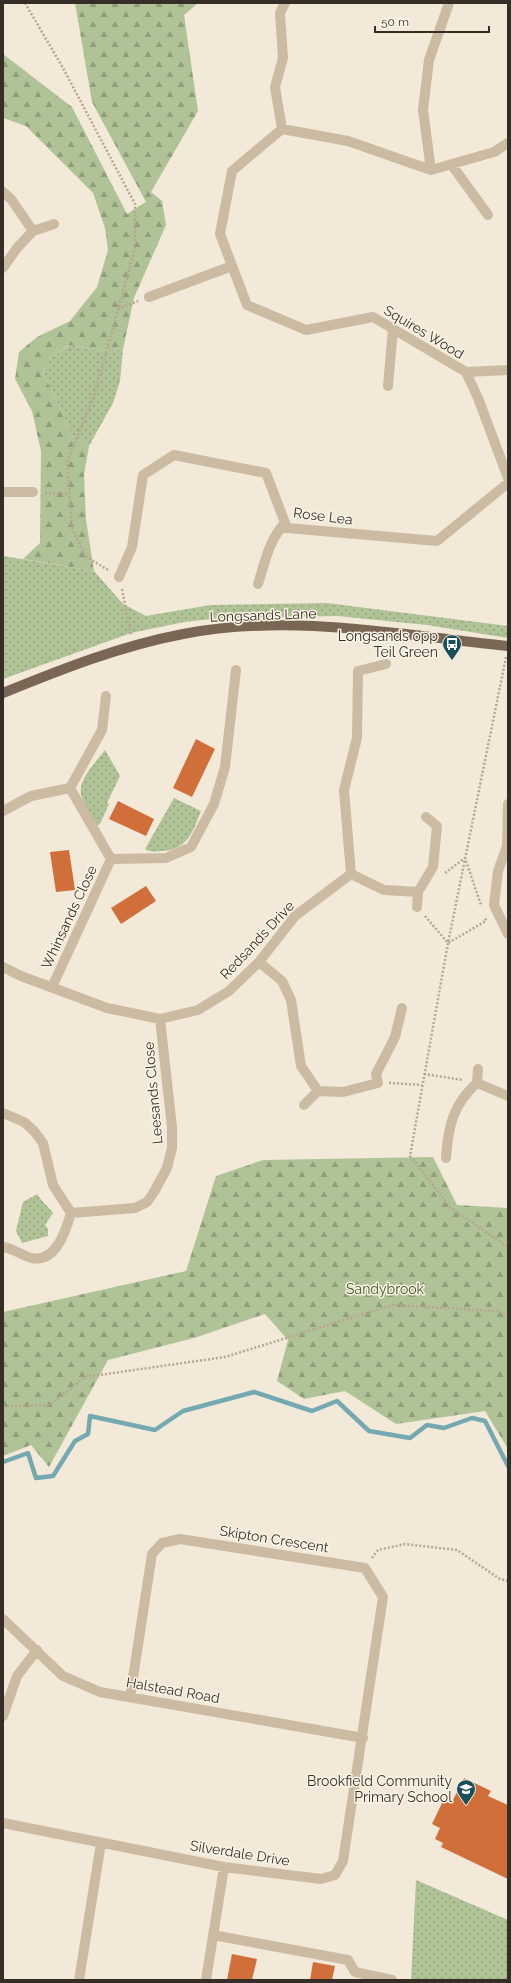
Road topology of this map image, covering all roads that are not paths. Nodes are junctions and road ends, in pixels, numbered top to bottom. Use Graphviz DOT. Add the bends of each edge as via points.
graph roads {
  1 [pos="285,3"];
  2 [pos="449,3"];
  3 [pos="282,128"];
  4 [pos="508,143"];
  5 [pos="451,164"];
  6 [pos="431,170"];
  7 [pos="3,192"];
  8 [pos="488,215"];
  9 [pos="54,224"];
  10 [pos="33,231"];
  11 [pos="232,266"];
  12 [pos="3,268"];
  13 [pos="150,297"];
  14 [pos="393,329"];
  15 [pos="508,370"];
  16 [pos="466,372"];
  17 [pos="388,386"];
  18 [pos="508,478"];
  19 [pos="508,483"];
  20 [pos="3,492"];
  21 [pos="33,492"];
  22 [pos="285,523"];
  23 [pos="119,577"];
  24 [pos="258,584"];
  25 [pos="507,650"];
  26 [pos="386,664"];
  27 [pos="236,670"];
  28 [pos="3,693"];
  29 [pos="106,696"];
  30 [pos="70,788"];
  31 [pos="508,804"];
  32 [pos="3,811"];
  33 [pos="426,817"];
  34 [pos="111,859"];
  35 [pos="351,874"];
  36 [pos="418,892"];
  37 [pos="417,907"];
  38 [pos="508,934"];
  39 [pos="259,962"];
  40 [pos="3,967"];
  41 [pos="52,987"];
  42 [pos="402,1008"];
  43 [pos="160,1019"];
  44 [pos="478,1069"];
  45 [pos="477,1083"];
  46 [pos="318,1091"];
  47 [pos="508,1096"];
  48 [pos="304,1105"];
  49 [pos="3,1113"];
  50 [pos="446,1158"];
  51 [pos="71,1213"];
  52 [pos="3,1247"];
  53 [pos="3,1619"];
  54 [pos="37,1650"];
  55 [pos="130,1697"];
  56 [pos="3,1716"];
  57 [pos="363,1738"];
  58 [pos="3,1824"];
  59 [pos="101,1843"];
  60 [pos="224,1867"];
  61 [pos="214,1935"];
  62 [pos="79,1980"];
  63 [pos="206,1980"];
  64 [pos="392,1980"];
  1 -- 3 [label="street" via="280,13 283,58 275,87"];
  2 -- 6 [label="street" via="429,60 423,110"];
  3 -- 6 [label="street" via="348,141"];
  3 -- 11 [label="street, Squires Wood" via="232,171 220,234"];
  4 -- 5 [label="street" via="494,152"];
  5 -- 6 [label="street"];
  5 -- 8 [label="street"];
  7 -- 10 [label="street" via="11,199"];
  9 -- 10 [label="street"];
  10 -- 12 [label="street"];
  11 -- 13 [label="street"];
  11 -- 14 [label="street, Squires Wood" via="247,305 306,330 373,317"];
  14 -- 16 [label="street, Squires Wood"];
  14 -- 17 [label="street"];
  15 -- 16 [label="street"];
  16 -- 18 [label="street, Squires Wood"];
  19 -- 22 [label="street, Rose Lea" via="437,541 287,528"];
  20 -- 21 [label="street"];
  22 -- 23 [label="street, Rose Lea" via="266,473 174,455 143,475 132,547"];
  22 -- 24 [label="street" via="276,532 272,541"];
  25 -- 28 [label="main road, Longsands Lane" via="335,628 238,627 185,634 133,645 90,658"];
  26 -- 35 [label="street" via="358,672 357,738 344,790"];
  27 -- 34 [label="street, Whinsands Close" via="225,767 214,804 192,847 166,858"];
  29 -- 30 [label="street" via="102,730"];
  30 -- 32 [label="street" via="31,796"];
  30 -- 34 [label="street, Whinsands Close"];
  31 -- 38 [label="street" via="507,846 498,871 494,905"];
  33 -- 36 [label="street" via="437,826 433,867"];
  34 -- 41 [label="street, Whinsands Close"];
  35 -- 36 [label="street" via="384,890"];
  35 -- 39 [label="street, Redsands Drive" via="295,916"];
  36 -- 37 [label="street"];
  39 -- 43 [label="street, Redsands Drive" via="229,991 198,1010"];
  39 -- 46 [label="street" via="282,981 291,1000 301,1066"];
  40 -- 41 [label="street, Redsands Drive"];
  41 -- 43 [label="street, Redsands Drive" via="107,1008"];
  42 -- 46 [label="street" via="394,1037 376,1074 378,1083 343,1092"];
  43 -- 51 [label="street, Leesands Close" via="172,1127 172,1148 167,1168 146,1202 135,1208"];
  44 -- 45 [label="street"];
  45 -- 47 [label="street"];
  45 -- 50 [label="street" via="465,1093 454,1112"];
  46 -- 48 [label="street"];
  49 -- 51 [label="street" via="24,1122 43,1143 53,1185"];
  51 -- 52 [label="street" via="57,1247 46,1257 33,1258"];
  53 -- 54 [label="street, Halstead Road"];
  54 -- 55 [label="street, Halstead Road" via="63,1676 100,1692"];
  54 -- 56 [label="street" via="17,1676"];
  55 -- 57 [label="street, Halstead Road"];
  55 -- 57 [label="street, Skipton Crescent" via="152,1554 162,1543 180,1538 365,1568 383,1597"];
  57 -- 60 [label="street, Silverdale Drive" via="343,1861 335,1875 320,1879"];
  58 -- 59 [label="street, Silverdale Drive"];
  59 -- 60 [label="street, Silverdale Drive"];
  59 -- 62 [label="street"];
  60 -- 61 [label="street"];
  61 -- 63 [label="street"];
  61 -- 64 [label="street" via="348,1960 355,1972"];
}
